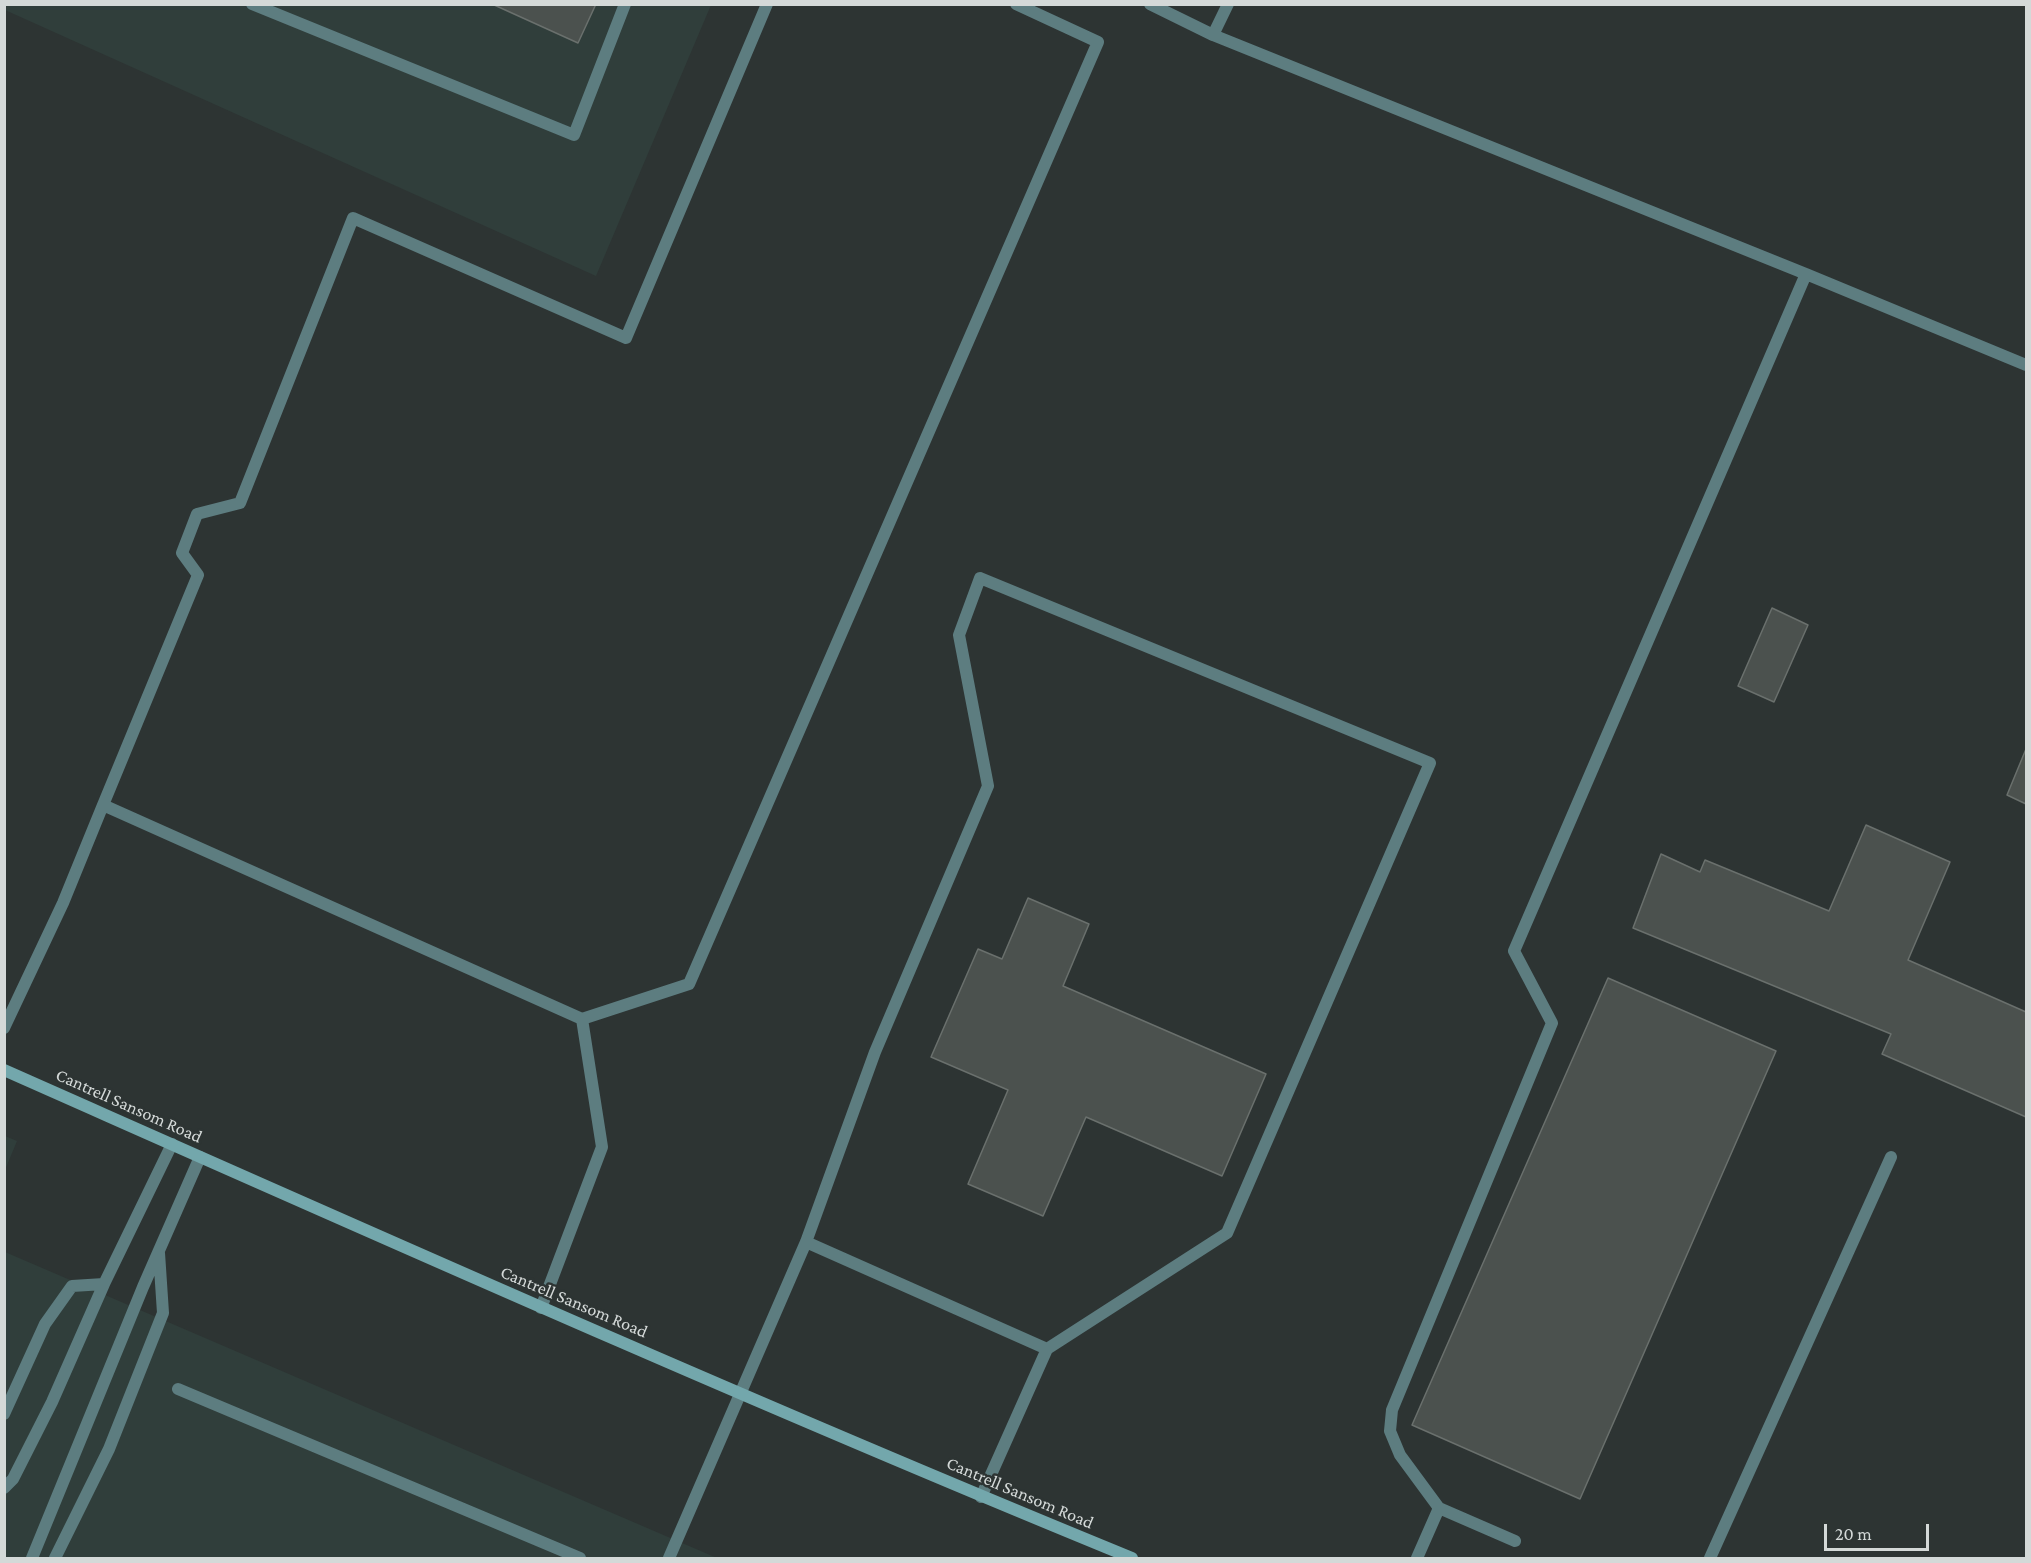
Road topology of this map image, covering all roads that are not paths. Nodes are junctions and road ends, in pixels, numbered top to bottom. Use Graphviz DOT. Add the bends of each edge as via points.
graph roads {
  1 [pos="252,4"];
  2 [pos="625,4"];
  3 [pos="767,4"];
  4 [pos="1016,4"];
  5 [pos="1150,4"];
  6 [pos="1228,4"];
  7 [pos="1213,35"];
  8 [pos="1806,274"];
  9 [pos="2026,364"];
  10 [pos="103,805"];
  11 [pos="582,1019"];
  12 [pos="4,1028"];
  13 [pos="4,1070"];
  14 [pos="172,1144"];
  15 [pos="200,1157"];
  16 [pos="1891,1157"];
  17 [pos="806,1242"];
  18 [pos="158,1251"];
  19 [pos="104,1284"];
  20 [pos="541,1308"];
  21 [pos="1047,1349"];
  22 [pos="178,1389"];
  23 [pos="740,1393"];
  24 [pos="4,1414"];
  25 [pos="4,1488"];
  26 [pos="981,1497"];
  27 [pos="1438,1508"];
  28 [pos="1515,1541"];
  29 [pos="32,1558"];
  30 [pos="55,1558"];
  31 [pos="580,1558"];
  32 [pos="669,1558"];
  33 [pos="1132,1558"];
  34 [pos="1417,1558"];
  35 [pos="1710,1558"];
  1 -- 2 [label="lane" via="574,135"];
  3 -- 10 [label="lane" via="627,338 353,218 240,503 197,514 182,553 198,575"];
  4 -- 11 [label="lane" via="1098,42 688,984"];
  5 -- 7 [label="lane"];
  6 -- 7 [label="lane"];
  7 -- 8 [label="lane"];
  8 -- 9 [label="lane"];
  8 -- 27 [label="lane" via="1514,951 1552,1023 1392,1410 1390,1431 1400,1455"];
  10 -- 11 [label="lane"];
  10 -- 12 [label="lane" via="63,903"];
  11 -- 20 [label="lane" via="602,1147"];
  13 -- 14 [label="main road, Cantrell Sansom Road"];
  14 -- 15 [label="main road, Cantrell Sansom Road"];
  14 -- 19 [label="lane"];
  15 -- 18 [label="lane"];
  15 -- 20 [label="main road, Cantrell Sansom Road"];
  16 -- 35 [label="lane"];
  17 -- 21 [label="lane"];
  17 -- 21 [label="lane" via="875,1052 988,786 959,635 980,578 1430,763 1227,1233"];
  17 -- 23 [label="lane"];
  18 -- 29 [label="lane"];
  18 -- 30 [label="lane" via="163,1313 109,1449"];
  19 -- 24 [label="lane" via="72,1286 45,1323"];
  19 -- 25 [label="lane" via="52,1402 13,1479"];
  20 -- 23 [label="main road, Cantrell Sansom Road"];
  21 -- 26 [label="lane"];
  22 -- 31 [label="lane"];
  23 -- 26 [label="main road, Cantrell Sansom Road"];
  23 -- 32 [label="lane"];
  26 -- 33 [label="main road, Cantrell Sansom Road"];
  27 -- 28 [label="lane"];
  27 -- 34 [label="lane"];
}
